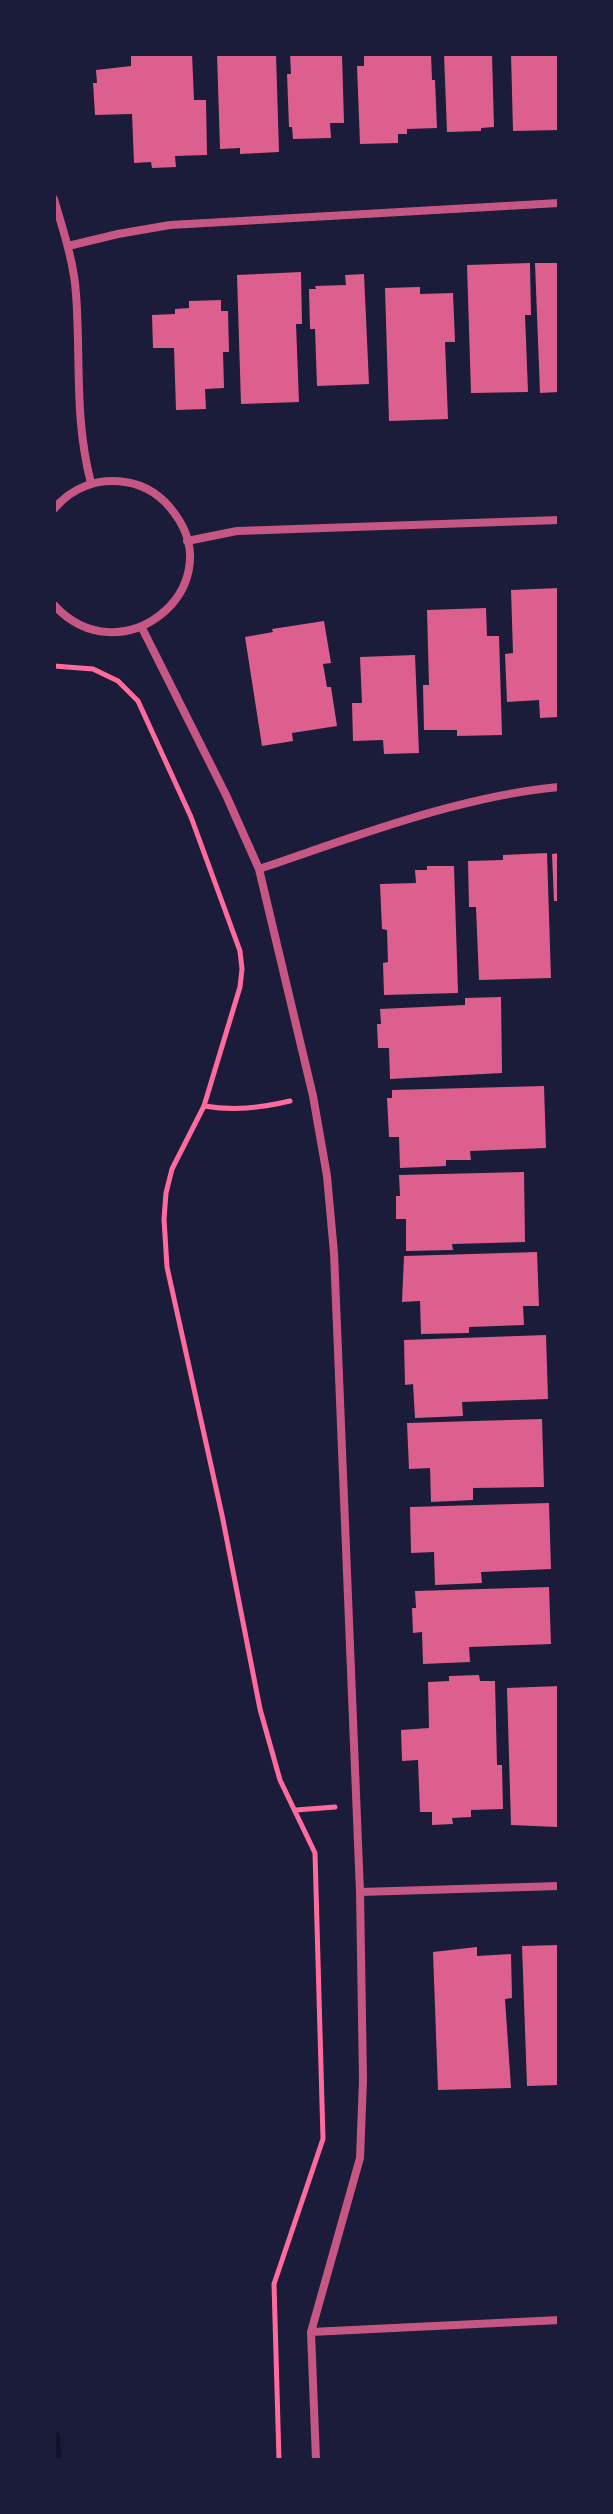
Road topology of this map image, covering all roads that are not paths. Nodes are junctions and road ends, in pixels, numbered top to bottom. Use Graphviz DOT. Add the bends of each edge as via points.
graph roads {
  1 [pos="54,199"];
  2 [pos="559,203"];
  3 [pos="68,246"];
  4 [pos="91,483"];
  5 [pos="54,509"];
  6 [pos="559,520"];
  7 [pos="187,541"];
  8 [pos="54,605"];
  9 [pos="142,628"];
  10 [pos="559,787"];
  11 [pos="259,869"];
  12 [pos="559,1886"];
  13 [pos="360,1892"];
  14 [pos="559,2320"];
  15 [pos="311,2332"];
  16 [pos="316,2460"];
  1 -- 3 [label="street"];
  2 -- 3 [label="street" via="170,225"];
  3 -- 4 [label="street" via="76,292 78,414"];
  4 -- 5 [label="street" via="72,491"];
  4 -- 7 [label="street" via="111,480 152,491 180,521"];
  6 -- 7 [label="street" via="237,531"];
  7 -- 9 [label="street" via="185,583 175,602"];
  8 -- 9 [label="street" via="81,627 101,633"];
  9 -- 11 [label="street"];
  10 -- 11 [label="street" via="467,803"];
  11 -- 13 [label="street" via="327,1176"];
  12 -- 13 [label="street"];
  13 -- 15 [label="street" via="360,2158"];
  14 -- 15 [label="street"];
  15 -- 16 [label="street"];
}
